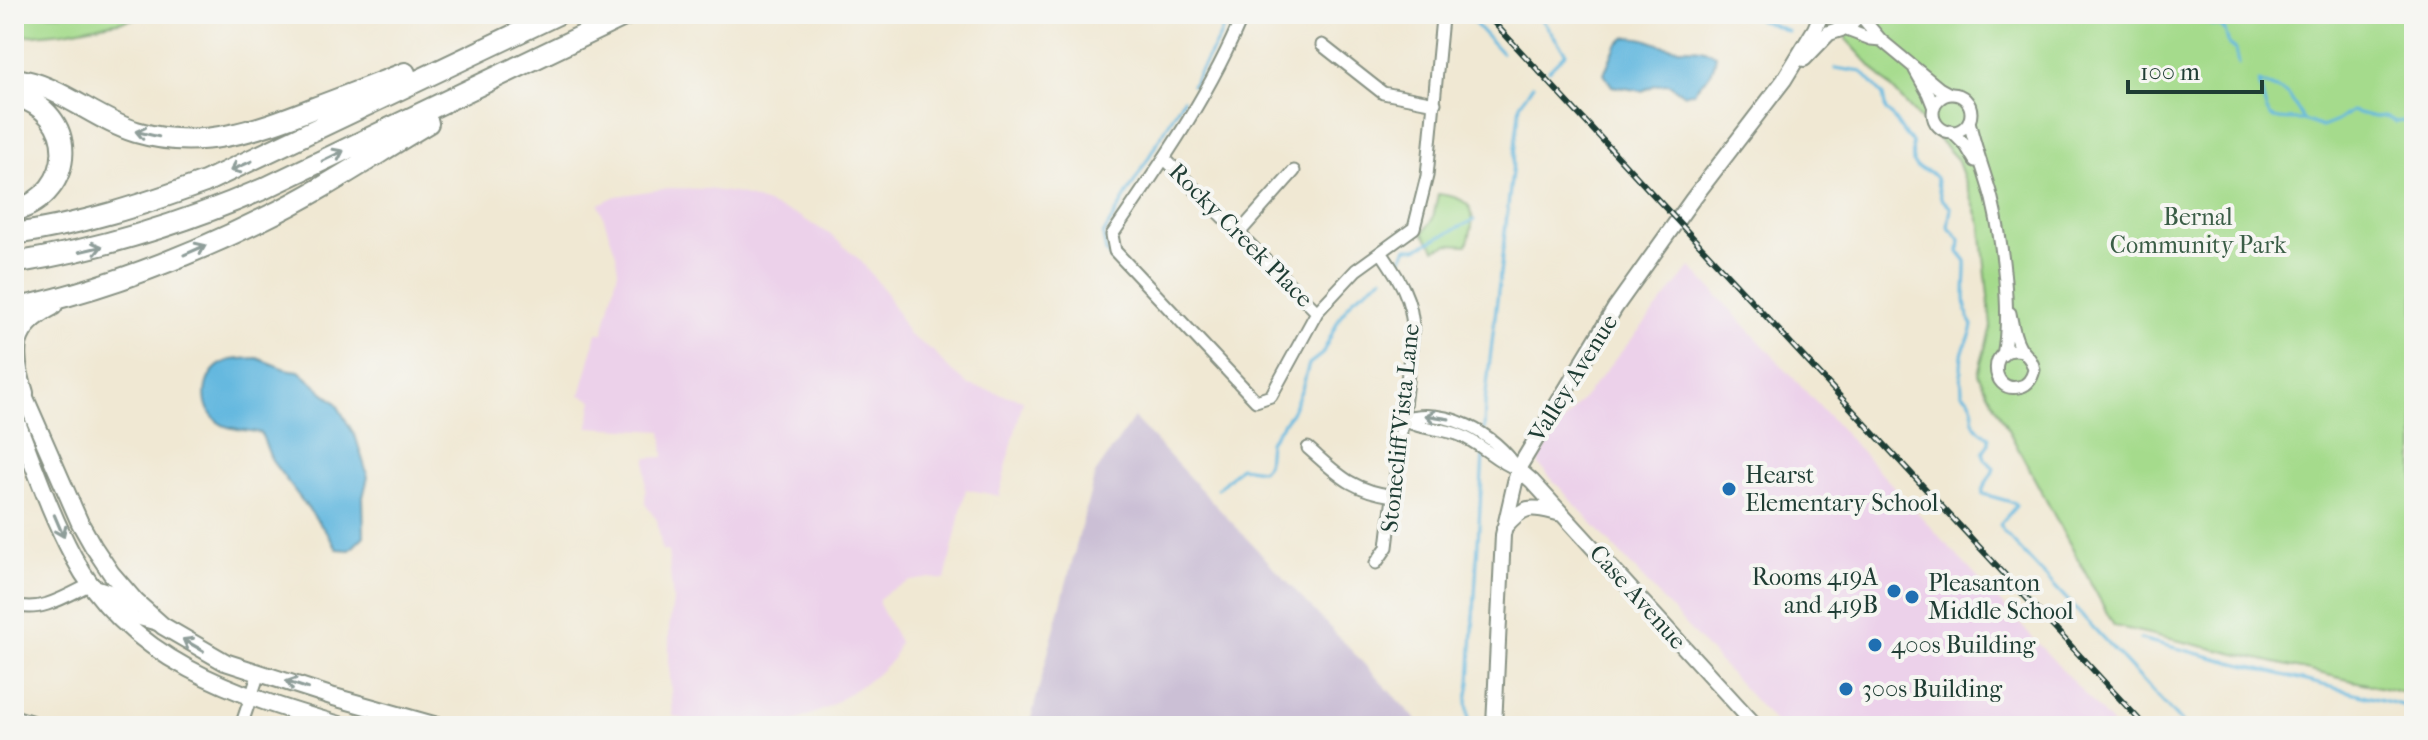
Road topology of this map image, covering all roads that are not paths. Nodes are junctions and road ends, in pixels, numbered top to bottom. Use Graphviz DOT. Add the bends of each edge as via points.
graph roads {
  1 [pos="558,14"];
  2 [pos="628,14"];
  3 [pos="1243,14"];
  4 [pos="1438,14"];
  5 [pos="1858,14"];
  6 [pos="1820,15"];
  7 [pos="1840,29"];
  8 [pos="1881,40"];
  9 [pos="1322,45"];
  10 [pos="550,51"];
  11 [pos="463,58"];
  12 [pos="1912,66"];
  13 [pos="14,79"];
  14 [pos="1784,80"];
  15 [pos="1950,94"];
  16 [pos="14,96"];
  17 [pos="1435,103"];
  18 [pos="1934,108"];
  19 [pos="1969,121"];
  20 [pos="1951,131"];
  21 [pos="1164,158"];
  22 [pos="1294,171"];
  23 [pos="1984,175"];
  24 [pos="14,211"];
  25 [pos="1239,233"];
  26 [pos="14,234"];
  27 [pos="1381,252"];
  28 [pos="14,263"];
  29 [pos="69,295"];
  30 [pos="2006,296"];
  31 [pos="14,309"];
  32 [pos="1317,312"];
  33 [pos="2022,351"];
  34 [pos="2003,355"];
  35 [pos="14,372"];
  36 [pos="23,393"];
  37 [pos="14,415"];
  38 [pos="1402,419"];
  39 [pos="1308,448"];
  40 [pos="1518,469"];
  41 [pos="1393,496"];
  42 [pos="1562,514"];
  43 [pos="1504,528"];
  44 [pos="1376,563"];
  45 [pos="91,584"];
  46 [pos="14,604"];
  47 [pos="163,626"];
  48 [pos="259,673"];
  49 [pos="251,697"];
  50 [pos="14,716"];
  51 [pos="46,726"];
  52 [pos="241,726"];
  53 [pos="343,726"];
  54 [pos="437,726"];
  55 [pos="1494,726"];
  56 [pos="1756,726"];
  1 -- 11 [label="highway"];
  2 -- 10 [label="highway"];
  3 -- 21 [label="street" via="1227,53"];
  4 -- 17 [label="street" via="1442,18"];
  5 -- 7 [label="street, Valley Avenue"];
  5 -- 8 [label="street"];
  6 -- 7 [label="street" via="1824,23"];
  6 -- 14 [label="street, Valley Avenue"];
  7 -- 8 [label="street"];
  7 -- 14 [label="street, Valley Avenue" via="1825,36"];
  8 -- 12 [label="street"];
  9 -- 17 [label="street" via="1383,93"];
  28 -- 10 [label="highway, one-way" via="111,244 213,211"];
  29 -- 10 [label="highway, one-way" via="181,257 267,218"];
  11 -- 13 [label="highway, one-way" via="428,65 264,127 214,139 137,132 39,84"];
  11 -- 26 [label="highway, one-way" via="205,182 104,216"];
  12 -- 15 [label="street"];
  12 -- 18 [label="street"];
  14 -- 40 [label="street, Valley Avenue" via="1615,308"];
  15 -- 18 [label="street"];
  15 -- 19 [label="street" via="1968,102"];
  16 -- 24 [label="highway" via="42,108 52,120 63,155 58,175 40,201"];
  17 -- 27 [label="street" via="1427,176 1414,228"];
  18 -- 20 [label="street" via="1938,124"];
  19 -- 20 [label="street"];
  19 -- 23 [label="street"];
  20 -- 23 [label="street"];
  21 -- 25 [label="street, Rocky Creek Place"];
  21 -- 32 [label="street" via="1112,235 1115,251 1256,401 1271,396"];
  22 -- 25 [label="street"];
  23 -- 30 [label="street"];
  25 -- 32 [label="street, Rocky Creek Place"];
  27 -- 32 [label="street"];
  27 -- 38 [label="street, Stonecliff Vista Lane" via="1413,314"];
  29 -- 31 [label="highway"];
  29 -- 36 [label="highway" via="41,311 19,335 14,366"];
  30 -- 33 [label="street"];
  30 -- 34 [label="street"];
  33 -- 34 [label="street"];
  33 -- 34 [label="street" via="2034,370 2028,383 2019,387 1998,378 1996,365"];
  35 -- 36 [label="main road"];
  36 -- 47 [label="main road" via="93,546 136,602"];
  37 -- 45 [label="main road, one-way" via="62,533"];
  38 -- 40 [label="street, Case Avenue" via="1417,427 1468,432 1498,454 1507,454"];
  38 -- 41 [label="street, Stonecliff Vista Lane"];
  39 -- 41 [label="street" via="1352,485"];
  40 -- 42 [label="street, Case Avenue"];
  40 -- 43 [label="street, Valley Avenue"];
  41 -- 44 [label="street, Stonecliff Vista Lane" via="1387,547"];
  42 -- 43 [label="street" via="1523,509"];
  42 -- 56 [label="street, Case Avenue"];
  43 -- 55 [label="street, Valley Avenue"];
  45 -- 46 [label="street" via="51,603 22,608"];
  45 -- 47 [label="street" via="111,591 134,618"];
  45 -- 49 [label="main road" via="123,624 157,651"];
  48 -- 47 [label="main road, one-way" via="225,662"];
  48 -- 49 [label="street"];
  54 -- 48 [label="main road, one-way"];
  49 -- 52 [label="street"];
  49 -- 53 [label="main road"];
  50 -- 51 [label="street"];
}
